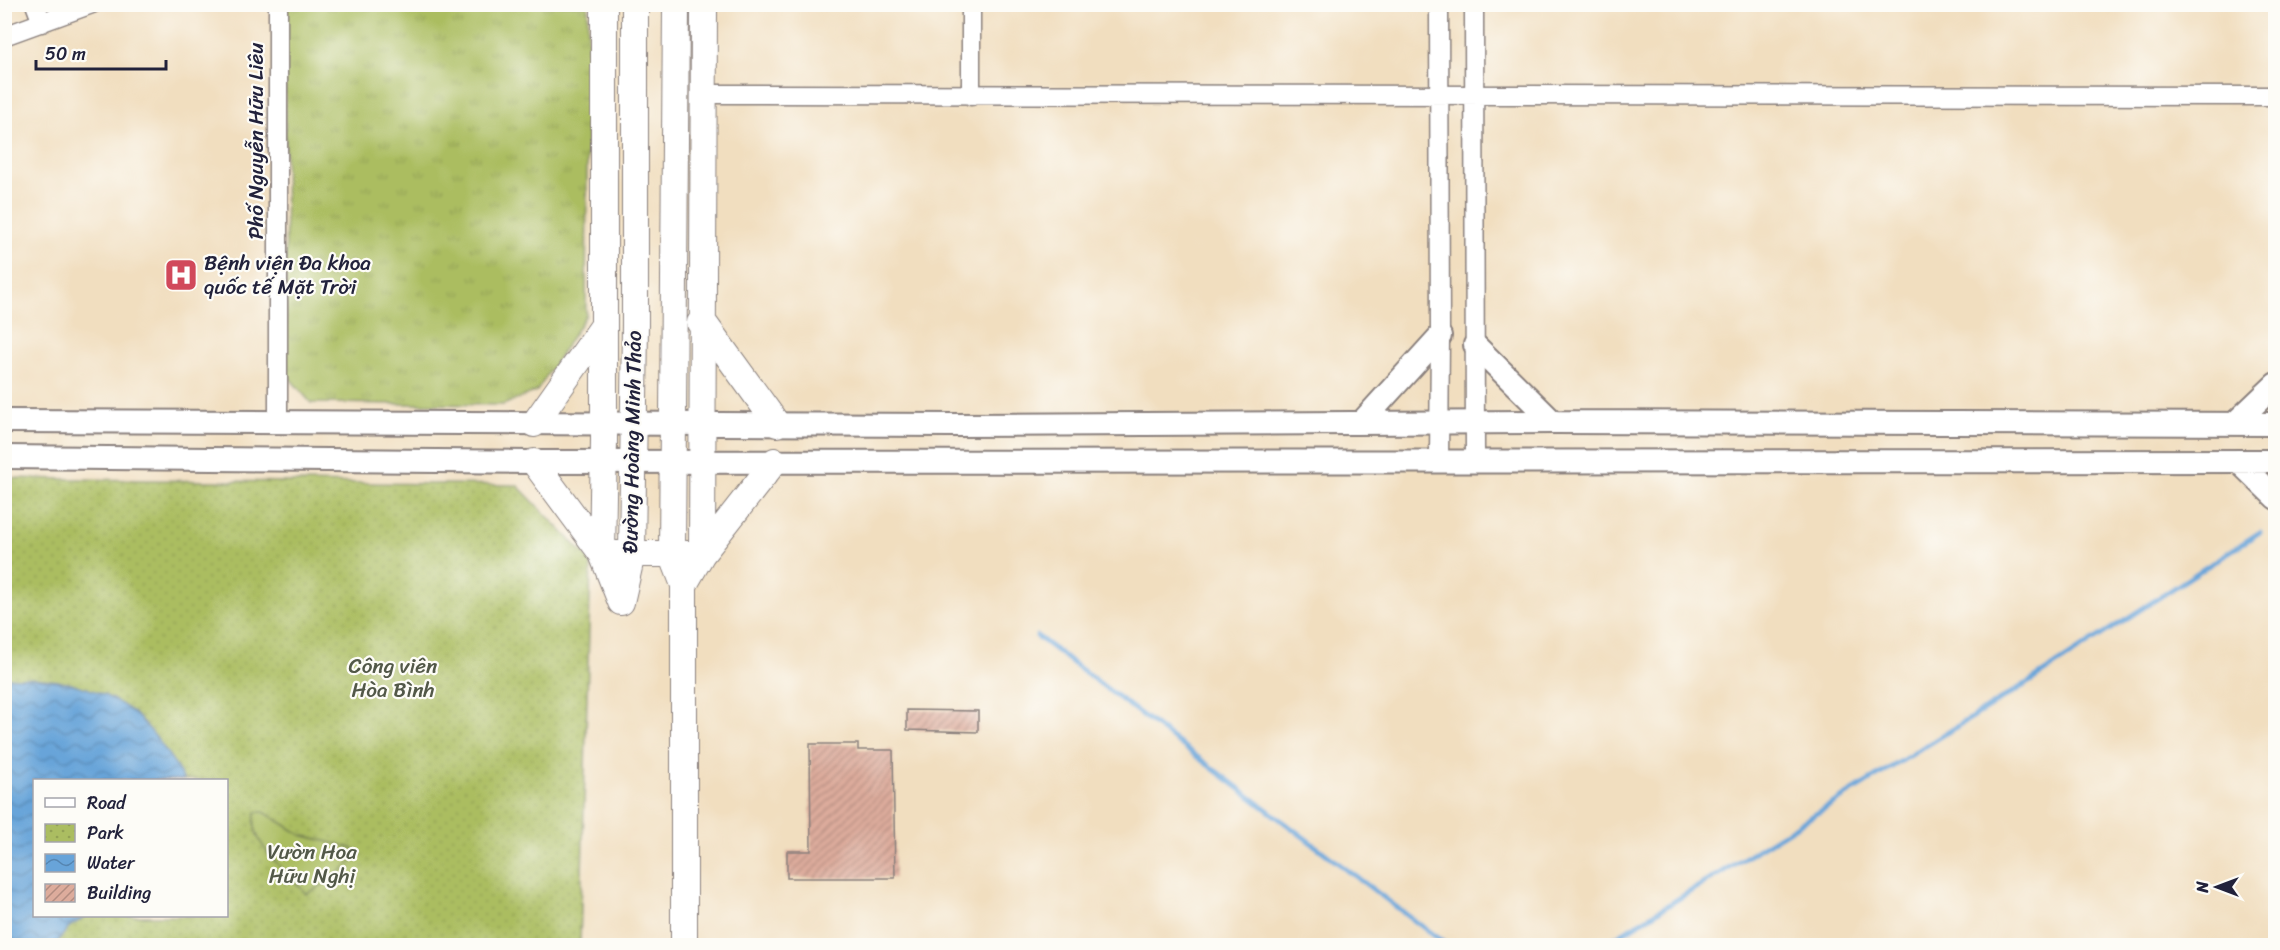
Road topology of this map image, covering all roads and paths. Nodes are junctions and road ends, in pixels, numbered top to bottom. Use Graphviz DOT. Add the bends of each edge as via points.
graph roads {
  1 [pos="35,4"];
  2 [pos="92,4"];
  3 [pos="278,4"];
  4 [pos="604,4"];
  5 [pos="635,4"];
  6 [pos="676,4"];
  7 [pos="704,4"];
  8 [pos="971,4"];
  9 [pos="1439,4"];
  10 [pos="1474,4"];
  11 [pos="42,23"];
  12 [pos="4,36"];
  13 [pos="704,94"];
  14 [pos="971,96"];
  15 [pos="1438,96"];
  16 [pos="1474,96"];
  17 [pos="2276,96"];
  18 [pos="675,323"];
  19 [pos="704,323"];
  20 [pos="604,325"];
  21 [pos="635,325"];
  22 [pos="1440,336"];
  23 [pos="1475,345"];
  24 [pos="2276,384"];
  25 [pos="4,421"];
  26 [pos="278,421"];
  27 [pos="1476,422"];
  28 [pos="1553,422"];
  29 [pos="1361,423"];
  30 [pos="1440,423"];
  31 [pos="534,424"];
  32 [pos="604,424"];
  33 [pos="634,424"];
  34 [pos="674,424"];
  35 [pos="703,424"];
  36 [pos="777,424"];
  37 [pos="2234,424"];
  38 [pos="2276,424"];
  39 [pos="4,457"];
  40 [pos="277,460"];
  41 [pos="634,461"];
  42 [pos="673,461"];
  43 [pos="702,461"];
  44 [pos="775,461"];
  45 [pos="1439,461"];
  46 [pos="1475,461"];
  47 [pos="2238,461"];
  48 [pos="2276,461"];
  49 [pos="534,462"];
  50 [pos="604,462"];
  51 [pos="2276,498"];
  52 [pos="602,554"];
  53 [pos="633,554"];
  54 [pos="672,554"];
  55 [pos="702,554"];
  56 [pos="684,585"];
  57 [pos="684,945"];
  1 -- 11 [label="street"];
  2 -- 11 [label="street"];
  3 -- 26 [label="street, Phố Nguyễn Hữu Liêu"];
  4 -- 20 [label="main road, Đường Hoàng Minh Thảo"];
  5 -- 21 [label="main road, Đường Hoàng Minh Thảo"];
  6 -- 18 [label="main road, Đường Hoàng Minh Thảo"];
  7 -- 13 [label="main road"];
  8 -- 14 [label="street"];
  9 -- 15 [label="street"];
  10 -- 16 [label="street"];
  11 -- 12 [label="street"];
  13 -- 14 [label="street"];
  13 -- 19 [label="main road"];
  14 -- 15 [label="street"];
  15 -- 16 [label="street"];
  15 -- 22 [label="street"];
  16 -- 17 [label="street"];
  16 -- 23 [label="street"];
  18 -- 19 [label="main road"];
  18 -- 34 [label="main road, Đường Hoàng Minh Thảo"];
  19 -- 35 [label="main road"];
  19 -- 36 [label="main road"];
  20 -- 21 [label="main road"];
  20 -- 31 [label="main road"];
  20 -- 32 [label="main road, Đường Hoàng Minh Thảo"];
  21 -- 33 [label="main road, Đường Hoàng Minh Thảo"];
  22 -- 29 [label="street"];
  22 -- 30 [label="street"];
  23 -- 27 [label="street"];
  23 -- 28 [label="street"];
  24 -- 37 [label="street"];
  25 -- 26 [label="street"];
  26 -- 31 [label="street"];
  26 -- 40 [label="street"];
  27 -- 28 [label="street"];
  27 -- 30 [label="street"];
  27 -- 46 [label="street"];
  28 -- 37 [label="street"];
  29 -- 30 [label="street"];
  29 -- 36 [label="street"];
  30 -- 45 [label="street"];
  31 -- 32 [label="street"];
  32 -- 33 [label="street"];
  32 -- 50 [label="main road, Đường Hoàng Minh Thảo"];
  33 -- 34 [label="street"];
  33 -- 41 [label="main road, Đường Hoàng Minh Thảo"];
  34 -- 35 [label="street"];
  34 -- 42 [label="main road, Đường Hoàng Minh Thảo"];
  35 -- 36 [label="street"];
  35 -- 43 [label="main road"];
  37 -- 38 [label="street"];
  39 -- 40 [label="street"];
  40 -- 49 [label="street"];
  41 -- 42 [label="street"];
  41 -- 50 [label="street"];
  41 -- 53 [label="main road, Đường Hoàng Minh Thảo"];
  42 -- 43 [label="street"];
  42 -- 54 [label="main road, Đường Hoàng Minh Thảo"];
  43 -- 44 [label="street"];
  43 -- 55 [label="main road"];
  44 -- 45 [label="street"];
  44 -- 55 [label="main road"];
  45 -- 46 [label="street"];
  46 -- 47 [label="street"];
  47 -- 48 [label="street"];
  47 -- 51 [label="street"];
  49 -- 50 [label="street"];
  49 -- 52 [label="main road"];
  50 -- 52 [label="main road, Đường Hoàng Minh Thảo"];
  52 -- 53 [label="main road"];
  52 -- 53 [label="main road, Đường Hoàng Minh Thảo" via="621,602"];
  53 -- 54 [label="main road"];
  54 -- 55 [label="main road"];
  54 -- 56 [label="main road, Đường Hoàng Minh Thảo"];
  55 -- 56 [label="main road"];
  56 -- 57 [label="main road, Đường Hoàng Minh Thảo"];
}
